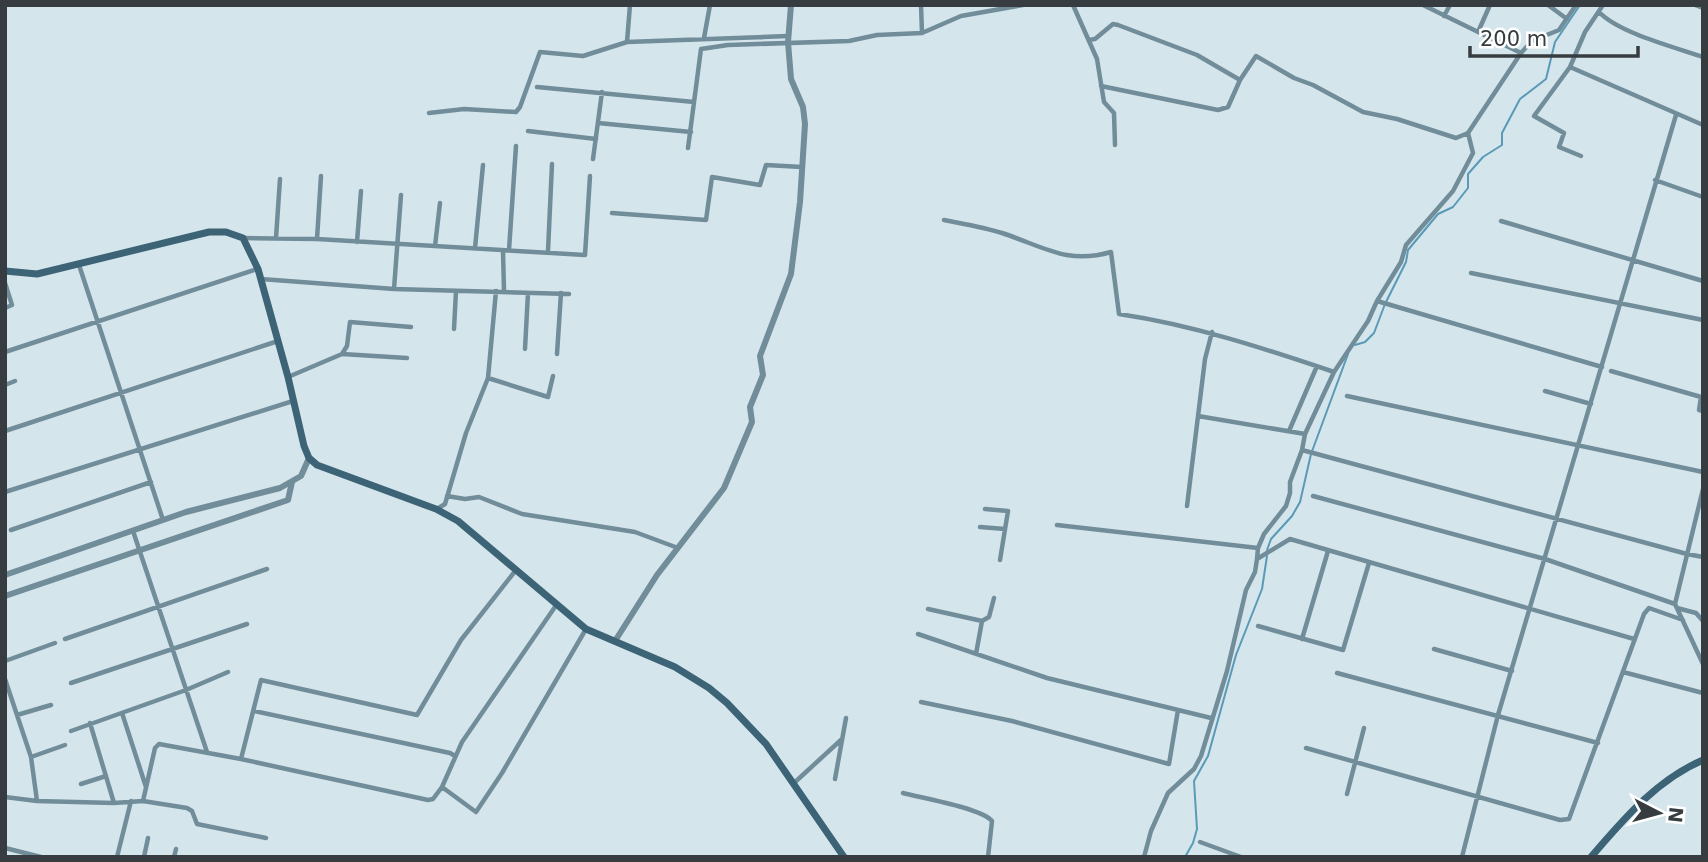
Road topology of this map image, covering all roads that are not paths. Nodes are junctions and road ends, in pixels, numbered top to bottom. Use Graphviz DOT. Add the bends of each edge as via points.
graph roads {
  1 [pos="630,5"];
  2 [pos="709,5"];
  3 [pos="791,5"];
  4 [pos="921,5"];
  5 [pos="1023,5"];
  6 [pos="1073,5"];
  7 [pos="1423,5"];
  8 [pos="1450,5"];
  9 [pos="1490,5"];
  10 [pos="1548,5"];
  11 [pos="1576,5"];
  12 [pos="1602,5"];
  13 [pos="1695,5"];
  14 [pos="1703,8"];
  15 [pos="1599,12"];
  16 [pos="1444,16"];
  17 [pos="1567,19"];
  18 [pos="1478,32"];
  19 [pos="922,33"];
  20 [pos="704,38"];
  21 [pos="788,39"];
  22 [pos="1089,40"];
  23 [pos="627,42"];
  24 [pos="1521,53"];
  25 [pos="1703,57"];
  26 [pos="1570,67"];
  27 [pos="1240,80"];
  28 [pos="1101,86"];
  29 [pos="537,87"];
  30 [pos="601,92"];
  31 [pos="694,102"];
  32 [pos="429,113"];
  33 [pos="1676,115"];
  34 [pos="598,123"];
  35 [pos="1703,125"];
  36 [pos="528,131"];
  37 [pos="691,132"];
  38 [pos="1468,133"];
  39 [pos="596,139"];
  40 [pos="1115,145"];
  41 [pos="516,146"];
  42 [pos="688,148"];
  43 [pos="1581,156"];
  44 [pos="593,159"];
  45 [pos="552,164"];
  46 [pos="482,165"];
  47 [pos="802,167"];
  48 [pos="321,176"];
  49 [pos="590,176"];
  50 [pos="280,179"];
  51 [pos="1655,180"];
  52 [pos="361,191"];
  53 [pos="401,195"];
  54 [pos="1703,197"];
  55 [pos="440,203"];
  56 [pos="612,213"];
  57 [pos="944,220"];
  58 [pos="1502,221"];
  59 [pos="243,237"];
  60 [pos="276,238"];
  61 [pos="317,239"];
  62 [pos="357,242"];
  63 [pos="396,244"];
  64 [pos="435,246"];
  65 [pos="475,248"];
  66 [pos="506,250"];
  67 [pos="548,251"];
  68 [pos="1633,259"];
  69 [pos="78,264"];
  70 [pos="258,268"];
  71 [pos="5,271"];
  72 [pos="1471,273"];
  73 [pos="260,279"];
  74 [pos="1703,281"];
  75 [pos="5,283"];
  76 [pos="394,289"];
  77 [pos="456,291"];
  78 [pos="496,291"];
  79 [pos="503,291"];
  80 [pos="528,293"];
  81 [pos="561,293"];
  82 [pos="569,294"];
  83 [pos="1379,302"];
  84 [pos="1620,302"];
  85 [pos="5,308"];
  86 [pos="1703,320"];
  87 [pos="96,321"];
  88 [pos="411,327"];
  89 [pos="454,329"];
  90 [pos="1212,332"];
  91 [pos="278,341"];
  92 [pos="525,349"];
  93 [pos="5,352"];
  94 [pos="342,354"];
  95 [pos="557,354"];
  96 [pos="407,358"];
  97 [pos="1317,366"];
  98 [pos="1602,367"];
  99 [pos="1611,371"];
  100 [pos="1334,372"];
  101 [pos="553,376"];
  102 [pos="288,377"];
  103 [pos="488,378"];
  104 [pos="15,381"];
  105 [pos="5,384"];
  106 [pos="1545,391"];
  107 [pos="120,392"];
  108 [pos="1347,396"];
  109 [pos="293,401"];
  110 [pos="1591,404"];
  111 [pos="1703,411"];
  112 [pos="1198,416"];
  113 [pos="5,431"];
  114 [pos="1289,431"];
  115 [pos="1305,434"];
  116 [pos="1579,445"];
  117 [pos="139,449"];
  118 [pos="1302,450"];
  119 [pos="309,458"];
  120 [pos="1703,472"];
  121 [pos="151,482"];
  122 [pos="292,482"];
  123 [pos="1703,489"];
  124 [pos="5,492"];
  125 [pos="447,496"];
  126 [pos="1313,496"];
  127 [pos="1187,506"];
  128 [pos="436,509"];
  129 [pos="985,509"];
  130 [pos="1557,519"];
  131 [pos="163,520"];
  132 [pos="1057,525"];
  133 [pos="979,527"];
  134 [pos="1004,529"];
  135 [pos="11,530"];
  136 [pos="133,531"];
  137 [pos="678,548"];
  138 [pos="1258,548"];
  139 [pos="139,551"];
  140 [pos="1328,551"];
  141 [pos="1687,554"];
  142 [pos="1703,556"];
  143 [pos="1259,557"];
  144 [pos="1545,559"];
  145 [pos="1000,560"];
  146 [pos="1369,563"];
  147 [pos="267,569"];
  148 [pos="516,570"];
  149 [pos="5,575"];
  150 [pos="5,596"];
  151 [pos="994,598"];
  152 [pos="556,604"];
  153 [pos="1676,606"];
  154 [pos="158,607"];
  155 [pos="928,609"];
  156 [pos="1530,610"];
  157 [pos="1684,620"];
  158 [pos="982,621"];
  159 [pos="1703,621"];
  160 [pos="247,624"];
  161 [pos="1258,626"];
  162 [pos="586,629"];
  163 [pos="918,634"];
  164 [pos="65,639"];
  165 [pos="1302,639"];
  166 [pos="1634,639"];
  167 [pos="615,641"];
  168 [pos="55,643"];
  169 [pos="173,649"];
  170 [pos="1434,649"];
  171 [pos="976,654"];
  172 [pos="5,662"];
  173 [pos="1703,664"];
  174 [pos="1512,671"];
  175 [pos="228,672"];
  176 [pos="1623,672"];
  177 [pos="1337,673"];
  178 [pos="5,679"];
  179 [pos="71,683"];
  180 [pos="186,690"];
  181 [pos="1703,693"];
  182 [pos="921,702"];
  183 [pos="51,705"];
  184 [pos="254,710"];
  185 [pos="1178,710"];
  186 [pos="122,713"];
  187 [pos="17,715"];
  188 [pos="1499,715"];
  189 [pos="846,718"];
  190 [pos="1211,718"];
  191 [pos="90,723"];
  192 [pos="1364,728"];
  193 [pos="71,731"];
  194 [pos="842,739"];
  195 [pos="1598,743"];
  196 [pos="65,745"];
  197 [pos="1306,748"];
  198 [pos="208,753"];
  199 [pos="455,756"];
  200 [pos="31,757"];
  201 [pos="241,759"];
  202 [pos="1703,760"];
  203 [pos="1355,762"];
  204 [pos="106,776"];
  205 [pos="835,779"];
  206 [pos="81,784"];
  207 [pos="793,784"];
  208 [pos="442,787"];
  209 [pos="146,788"];
  210 [pos="903,793"];
  211 [pos="1347,794"];
  212 [pos="5,797"];
  213 [pos="1478,797"];
  214 [pos="37,801"];
  215 [pos="131,801"];
  216 [pos="143,801"];
  217 [pos="114,803"];
  218 [pos="148,838"];
  219 [pos="266,838"];
  220 [pos="1200,842"];
  221 [pos="5,848"];
  222 [pos="176,849"];
  223 [pos="41,857"];
  224 [pos="117,857"];
  225 [pos="144,857"];
  226 [pos="174,857"];
  227 [pos="844,857"];
  228 [pos="988,857"];
  229 [pos="1144,857"];
  230 [pos="1241,857"];
  231 [pos="1462,857"];
  232 [pos="1591,857"];
  1 -- 23 [label="street"];
  2 -- 20 [label="street"];
  3 -- 21 [label="street"];
  4 -- 19 [label="street"];
  5 -- 19 [label="street" via="961,16"];
  6 -- 22 [label="street"];
  7 -- 16 [label="street"];
  8 -- 16 [label="street"];
  9 -- 18 [label="street"];
  10 -- 17 [label="street"];
  11 -- 17 [label="street"];
  12 -- 15 [label="street"];
  13 -- 14 [label="street"];
  15 -- 25 [label="street" via="1606,20"];
  15 -- 26 [label="street"];
  16 -- 18 [label="street"];
  17 -- 24 [label="street" via="1559,30 1532,41"];
  18 -- 24 [label="street"];
  19 -- 21 [label="street" via="849,41"];
  20 -- 21 [label="street"];
  20 -- 23 [label="street"];
  21 -- 31 [label="street" via="701,50"];
  21 -- 47 [label="street" via="791,79 805,124"];
  22 -- 27 [label="street" via="1118,25 1197,55"];
  22 -- 28 [label="street"];
  23 -- 32 [label="street" via="583,56 538,53 516,112 464,109"];
  24 -- 38 [label="street"];
  26 -- 33 [label="street"];
  26 -- 43 [label="street" via="1534,116 1563,133 1559,146"];
  27 -- 28 [label="street" via="1228,107 1219,110"];
  27 -- 38 [label="street" via="1256,56 1363,112 1456,138"];
  28 -- 40 [label="street" via="1104,102 1114,113"];
  29 -- 30 [label="street"];
  30 -- 31 [label="street"];
  30 -- 34 [label="street"];
  31 -- 37 [label="street"];
  33 -- 35 [label="street"];
  33 -- 51 [label="street"];
  34 -- 37 [label="street"];
  34 -- 39 [label="street"];
  36 -- 39 [label="street"];
  37 -- 42 [label="street"];
  38 -- 83 [label="street" via="1473,153 1453,191 1406,245"];
  39 -- 44 [label="street"];
  41 -- 66 [label="street"];
  45 -- 67 [label="street"];
  46 -- 65 [label="street"];
  47 -- 56 [label="street" via="764,165 760,185 712,177 704,220"];
  47 -- 137 [label="street" via="791,274 760,356 763,375 750,407 752,422 724,488"];
  48 -- 61 [label="street"];
  49 -- 67 [label="street" via="586,253"];
  50 -- 60 [label="street"];
  51 -- 54 [label="street"];
  51 -- 68 [label="street"];
  52 -- 62 [label="street"];
  53 -- 63 [label="street"];
  55 -- 64 [label="street"];
  57 -- 90 [label="street" via="982,227 1067,257 1111,253 1119,314"];
  58 -- 68 [label="street"];
  59 -- 60 [label="street"];
  59 -- 69 [label="main road" via="209,232"];
  59 -- 70 [label="main road"];
  60 -- 61 [label="street"];
  61 -- 62 [label="street"];
  62 -- 63 [label="street"];
  63 -- 64 [label="street"];
  63 -- 76 [label="street"];
  64 -- 65 [label="street"];
  65 -- 66 [label="street"];
  66 -- 67 [label="street"];
  66 -- 79 [label="street"];
  68 -- 74 [label="street"];
  68 -- 84 [label="street"];
  69 -- 71 [label="main road" via="37,274"];
  69 -- 87 [label="street"];
  70 -- 73 [label="main road"];
  70 -- 87 [label="street"];
  72 -- 84 [label="street"];
  73 -- 76 [label="street"];
  73 -- 91 [label="main road"];
  75 -- 85 [label="street" via="12,305"];
  76 -- 77 [label="street"];
  77 -- 78 [label="street"];
  77 -- 89 [label="street"];
  78 -- 79 [label="street"];
  78 -- 103 [label="street"];
  79 -- 80 [label="street"];
  80 -- 81 [label="street"];
  80 -- 92 [label="street"];
  81 -- 82 [label="street"];
  81 -- 95 [label="street"];
  83 -- 98 [label="street"];
  83 -- 100 [label="street"];
  84 -- 86 [label="street"];
  84 -- 98 [label="street"];
  87 -- 93 [label="street"];
  87 -- 107 [label="street"];
  88 -- 94 [label="street" via="350,322"];
  90 -- 97 [label="street"];
  90 -- 112 [label="street"];
  91 -- 102 [label="main road"];
  91 -- 107 [label="street"];
  94 -- 96 [label="street"];
  94 -- 102 [label="street"];
  97 -- 100 [label="street"];
  97 -- 114 [label="street"];
  98 -- 110 [label="street"];
  99 -- 111 [label="street" via="1701,397 1699,410"];
  100 -- 115 [label="street"];
  101 -- 103 [label="street" via="548,397"];
  102 -- 109 [label="main road"];
  103 -- 125 [label="street"];
  104 -- 105 [label="street"];
  106 -- 110 [label="street"];
  107 -- 113 [label="street"];
  107 -- 117 [label="street"];
  108 -- 116 [label="street"];
  109 -- 117 [label="street"];
  109 -- 119 [label="main road"];
  110 -- 116 [label="street"];
  112 -- 114 [label="street"];
  112 -- 127 [label="street"];
  114 -- 115 [label="street"];
  115 -- 118 [label="street"];
  116 -- 120 [label="street"];
  116 -- 130 [label="street"];
  117 -- 121 [label="street"];
  117 -- 124 [label="street"];
  118 -- 130 [label="street"];
  118 -- 138 [label="street" via="1286,506"];
  119 -- 122 [label="street" via="301,476"];
  119 -- 128 [label="main road" via="317,465"];
  121 -- 131 [label="street"];
  121 -- 135 [label="street"];
  122 -- 131 [label="street"];
  122 -- 139 [label="street" via="288,500"];
  123 -- 141 [label="street"];
  125 -- 128 [label="street"];
  125 -- 137 [label="street" via="479,497 522,514 635,532"];
  126 -- 144 [label="street"];
  128 -- 148 [label="main road" via="458,521"];
  129 -- 134 [label="street" via="1007,510"];
  130 -- 141 [label="street"];
  130 -- 144 [label="street"];
  131 -- 136 [label="street"];
  132 -- 138 [label="street"];
  133 -- 134 [label="street"];
  134 -- 145 [label="street"];
  136 -- 139 [label="street"];
  136 -- 149 [label="street"];
  137 -- 167 [label="street"];
  138 -- 143 [label="street"];
  139 -- 150 [label="street"];
  139 -- 154 [label="street"];
  140 -- 143 [label="street" via="1290,539"];
  140 -- 146 [label="street"];
  140 -- 165 [label="street"];
  141 -- 142 [label="street"];
  141 -- 153 [label="street"];
  143 -- 190 [label="street"];
  144 -- 153 [label="street"];
  144 -- 156 [label="street"];
  146 -- 156 [label="street"];
  146 -- 165 [label="street" via="1343,650"];
  147 -- 154 [label="street"];
  148 -- 152 [label="main road"];
  148 -- 184 [label="street" via="461,640 417,715 261,680"];
  151 -- 158 [label="street" via="989,617"];
  152 -- 162 [label="main road"];
  152 -- 199 [label="street"];
  153 -- 157 [label="street"];
  153 -- 159 [label="street" via="1696,613"];
  154 -- 164 [label="street"];
  154 -- 169 [label="street"];
  155 -- 158 [label="street"];
  156 -- 166 [label="street"];
  156 -- 174 [label="street"];
  157 -- 166 [label="street" via="1649,608"];
  157 -- 173 [label="street"];
  158 -- 171 [label="street"];
  160 -- 169 [label="street"];
  161 -- 165 [label="street"];
  162 -- 167 [label="main road"];
  162 -- 208 [label="street" via="475,812"];
  163 -- 171 [label="street"];
  166 -- 176 [label="street"];
  167 -- 207 [label="main road" via="675,667 709,688 766,744"];
  168 -- 172 [label="street"];
  169 -- 179 [label="street"];
  169 -- 180 [label="street"];
  170 -- 174 [label="street"];
  171 -- 185 [label="street" via="1047,678"];
  174 -- 188 [label="street"];
  175 -- 180 [label="street"];
  176 -- 181 [label="street"];
  176 -- 195 [label="street"];
  177 -- 188 [label="street"];
  178 -- 187 [label="street"];
  180 -- 186 [label="street"];
  180 -- 198 [label="street"];
  182 -- 185 [label="street" via="1012,721 1169,764"];
  183 -- 187 [label="street"];
  184 -- 199 [label="street"];
  184 -- 201 [label="street"];
  185 -- 190 [label="street"];
  186 -- 191 [label="street"];
  186 -- 209 [label="street"];
  187 -- 200 [label="street"];
  188 -- 195 [label="street"];
  188 -- 213 [label="street"];
  189 -- 194 [label="street"];
  190 -- 229 [label="street" via="1198,762 1168,793 1150,831"];
  191 -- 193 [label="street"];
  191 -- 204 [label="street"];
  192 -- 203 [label="street"];
  194 -- 205 [label="street"];
  194 -- 207 [label="street"];
  195 -- 213 [label="street" via="1569,819"];
  196 -- 200 [label="street"];
  197 -- 203 [label="street"];
  198 -- 201 [label="street"];
  198 -- 209 [label="street" via="156,745"];
  199 -- 208 [label="street"];
  200 -- 214 [label="street"];
  201 -- 208 [label="street" via="428,800"];
  202 -- 232 [label="main road" via="1684,768 1636,805"];
  203 -- 211 [label="street"];
  203 -- 213 [label="street"];
  204 -- 206 [label="street"];
  204 -- 217 [label="street"];
  207 -- 227 [label="main road"];
  209 -- 216 [label="street"];
  210 -- 228 [label="street" via="974,809 989,817"];
  212 -- 214 [label="street"];
  213 -- 231 [label="street"];
  214 -- 217 [label="street"];
  215 -- 216 [label="street"];
  215 -- 217 [label="street"];
  215 -- 224 [label="street"];
  216 -- 219 [label="street" via="187,808 202,826"];
  218 -- 225 [label="street"];
  220 -- 230 [label="street"];
  221 -- 223 [label="street"];
  222 -- 226 [label="street"];
}
